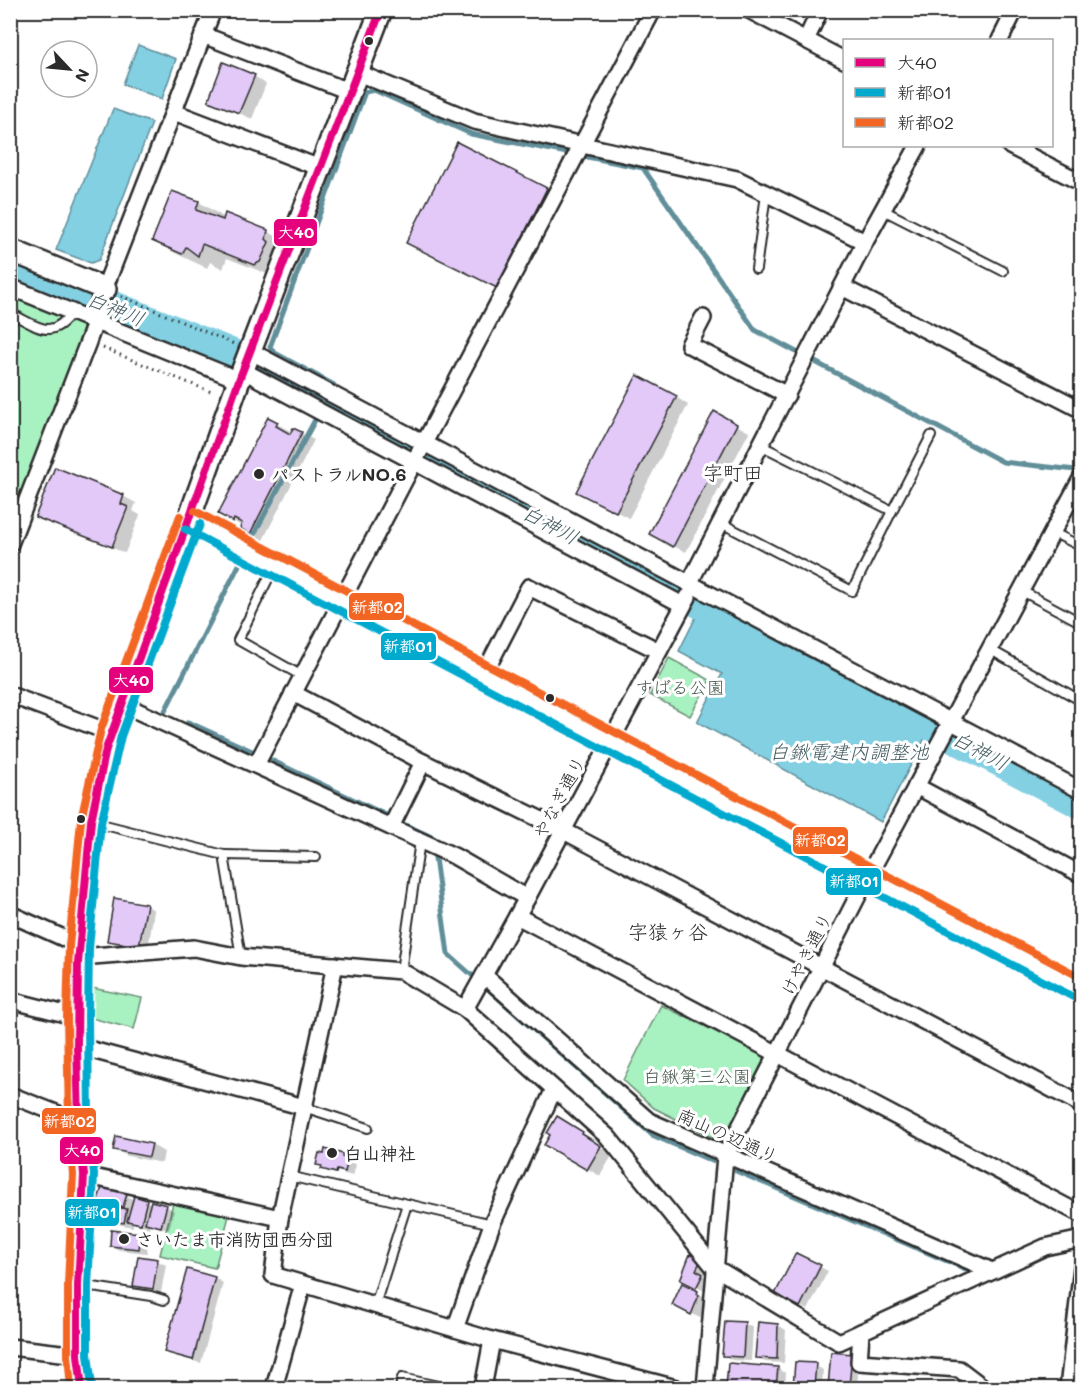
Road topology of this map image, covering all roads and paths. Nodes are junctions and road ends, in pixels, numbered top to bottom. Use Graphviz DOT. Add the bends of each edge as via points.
graph roads {
  1 [pos="213,10"];
  2 [pos="381,10"];
  3 [pos="653,10"];
  4 [pos="749,10"];
  5 [pos="820,10"];
  6 [pos="1015,10"];
  7 [pos="203,35"];
  8 [pos="1000,39"];
  9 [pos="806,40"];
  10 [pos="843,59"];
  11 [pos="358,71"];
  12 [pos="351,92"];
  13 [pos="174,112"];
  14 [pos="582,146"];
  15 [pos="917,147"];
  16 [pos="1012,147"];
  17 [pos="320,168"];
  18 [pos="1082,183"];
  19 [pos="766,194"];
  20 [pos="883,210"];
  21 [pos="865,242"];
  22 [pos="10,250"];
  23 [pos="756,270"];
  24 [pos="1003,271"];
  25 [pos="10,287"];
  26 [pos="842,287"];
  27 [pos="104,292"];
  28 [pos="72,312"];
  29 [pos="10,313"];
  30 [pos="95,315"];
  31 [pos="703,318"];
  32 [pos="88,342"];
  33 [pos="244,362"];
  34 [pos="786,395"];
  35 [pos="222,397"];
  36 [pos="1082,411"];
  37 [pos="931,436"];
  38 [pos="424,444"];
  39 [pos="760,446"];
  40 [pos="414,461"];
  41 [pos="1082,477"];
  42 [pos="892,511"];
  43 [pos="190,520"];
  44 [pos="721,523"];
  45 [pos="1052,532"];
  46 [pos="10,543"];
  47 [pos="1082,547"];
  48 [pos="275,565"];
  49 [pos="692,586"];
  50 [pos="1020,590"];
  51 [pos="342,600"];
  52 [pos="683,604"];
  53 [pos="1082,623"];
  54 [pos="989,649"];
  55 [pos="659,651"];
  56 [pos="484,674"];
  57 [pos="302,676"];
  58 [pos="293,693"];
  59 [pos="10,695"];
  60 [pos="1078,699"];
  61 [pos="122,704"];
  62 [pos="949,723"];
  63 [pos="111,733"];
  64 [pos="610,743"];
  65 [pos="423,762"];
  66 [pos="256,765"];
  67 [pos="916,786"];
  68 [pos="1082,791"];
  69 [pos="91,821"];
  70 [pos="391,828"];
  71 [pos="564,831"];
  72 [pos="420,841"];
  73 [pos="224,855"];
  74 [pos="316,857"];
  75 [pos="1082,875"];
  76 [pos="867,878"];
  77 [pos="527,898"];
  78 [pos="10,914"];
  79 [pos="518,916"];
  80 [pos="79,947"];
  81 [pos="241,957"];
  82 [pos="335,965"];
  83 [pos="821,968"];
  84 [pos="400,971"];
  85 [pos="485,976"];
  86 [pos="1082,990"];
  87 [pos="10,1000"];
  88 [pos="465,1010"];
  89 [pos="76,1017"];
  90 [pos="77,1046"];
  91 [pos="777,1054"];
  92 [pos="554,1089"];
  93 [pos="10,1095"];
  94 [pos="1082,1105"];
  95 [pos="304,1107"];
  96 [pos="79,1122"];
  97 [pos="368,1128"];
  98 [pos="725,1156"];
  99 [pos="84,1175"];
  100 [pos="289,1176"];
  101 [pos="407,1204"];
  102 [pos="1082,1215"];
  103 [pos="280,1218"];
  104 [pos="492,1224"];
  105 [pos="1082,1239"];
  106 [pos="714,1267"];
  107 [pos="1082,1268"];
  108 [pos="992,1271"];
  109 [pos="303,1284"];
  110 [pos="78,1285"];
  111 [pos="164,1300"];
  112 [pos="375,1305"];
  113 [pos="455,1329"];
  114 [pos="861,1332"];
  115 [pos="492,1340"];
  116 [pos="11,1349"];
  117 [pos="78,1355"];
  118 [pos="969,1383"];
  119 [pos="82,1389"];
  120 [pos="274,1389"];
  121 [pos="400,1389"];
  122 [pos="447,1389"];
  123 [pos="483,1389"];
  124 [pos="676,1389"];
  125 [pos="705,1389"];
  126 [pos="984,1389"];
  127 [pos="1068,1389"];
  1 -- 7 [label="street"];
  2 -- 11 [label="street"];
  3 -- 14 [label="street"];
  4 -- 9 [label="street"];
  5 -- 9 [label="street"];
  6 -- 8 [label="street"];
  7 -- 12 [label="street"];
  7 -- 13 [label="street"];
  9 -- 10 [label="street"];
  11 -- 12 [label="street"];
  11 -- 14 [label="street" via="474,121"];
  12 -- 17 [label="street"];
  13 -- 17 [label="street"];
  13 -- 27 [label="street"];
  14 -- 19 [label="street" via="737,180"];
  14 -- 38 [label="street"];
  15 -- 20 [label="street, やなぎ通り"];
  16 -- 18 [label="street"];
  17 -- 33 [label="street"];
  19 -- 21 [label="street"];
  19 -- 23 [label="lane"];
  20 -- 21 [label="street, やなぎ通り"];
  20 -- 24 [label="lane"];
  21 -- 26 [label="street, やなぎ通り"];
  22 -- 27 [label="street"];
  25 -- 28 [label="street"];
  26 -- 34 [label="street, やなぎ通り"];
  26 -- 36 [label="street"];
  27 -- 30 [label="street"];
  27 -- 33 [label="path"];
  28 -- 29 [label="lane" via="64,324 52,330"];
  28 -- 30 [label="street"];
  30 -- 32 [label="street"];
  30 -- 33 [label="street"];
  31 -- 34 [label="street" via="688,345"];
  32 -- 35 [label="path"];
  32 -- 46 [label="street"];
  33 -- 38 [label="street"];
  33 -- 40 [label="street"];
  33 -- 43 [label="street"];
  34 -- 39 [label="street, やなぎ通り"];
  37 -- 42 [label="lane"];
  38 -- 40 [label="street"];
  38 -- 49 [label="street"];
  39 -- 42 [label="lane"];
  39 -- 44 [label="street, やなぎ通り"];
  40 -- 51 [label="street"];
  40 -- 52 [label="street"];
  41 -- 45 [label="street, けやき通り"];
  42 -- 44 [label="lane" via="852,591"];
  43 -- 48 [label="street"];
  43 -- 61 [label="street"];
  44 -- 49 [label="street, やなぎ通り"];
  45 -- 47 [label="lane"];
  45 -- 50 [label="street, けやき通り"];
  48 -- 51 [label="street"];
  48 -- 57 [label="lane" via="238,640"];
  49 -- 52 [label="street, やなぎ通り"];
  49 -- 62 [label="street"];
  50 -- 53 [label="lane"];
  50 -- 54 [label="street, けやき通り"];
  51 -- 56 [label="street"];
  51 -- 57 [label="street"];
  52 -- 55 [label="street, やなぎ通り"];
  54 -- 60 [label="lane"];
  54 -- 62 [label="street, けやき通り"];
  55 -- 56 [label="street" via="529,587"];
  55 -- 64 [label="street, やなぎ通り"];
  56 -- 64 [label="street"];
  57 -- 58 [label="street"];
  58 -- 65 [label="street"];
  58 -- 66 [label="street"];
  59 -- 63 [label="street"];
  61 -- 63 [label="street"];
  61 -- 66 [label="street"];
  62 -- 67 [label="street, けやき通り"];
  62 -- 68 [label="street"];
  63 -- 69 [label="street"];
  64 -- 71 [label="street, やなぎ通り"];
  64 -- 76 [label="street"];
  65 -- 70 [label="street"];
  65 -- 71 [label="street"];
  66 -- 70 [label="street"];
  67 -- 75 [label="street"];
  67 -- 76 [label="street, けやき通り"];
  69 -- 73 [label="lane"];
  69 -- 80 [label="street"];
  70 -- 72 [label="street"];
  71 -- 77 [label="street, やなぎ通り"];
  71 -- 83 [label="street"];
  72 -- 77 [label="street"];
  72 -- 84 [label="lane"];
  73 -- 74 [label="lane"];
  73 -- 81 [label="lane"];
  76 -- 83 [label="street, けやき通り"];
  76 -- 86 [label="street"];
  77 -- 79 [label="street, やなぎ通り"];
  78 -- 80 [label="street"];
  79 -- 85 [label="street, やなぎ通り"];
  79 -- 91 [label="street"];
  80 -- 81 [label="street" via="93,956 194,948"];
  80 -- 89 [label="street"];
  81 -- 82 [label="street"];
  82 -- 84 [label="street"];
  82 -- 95 [label="street"];
  83 -- 91 [label="street, けやき通り"];
  83 -- 94 [label="street"];
  84 -- 88 [label="street"];
  85 -- 88 [label="street, やなぎ通り"];
  85 -- 98 [label="street, 南山の辺通り" via="649,1122"];
  87 -- 89 [label="street"];
  88 -- 92 [label="street"];
  89 -- 90 [label="street"];
  90 -- 95 [label="street"];
  90 -- 96 [label="street"];
  91 -- 98 [label="street, けやき通り"];
  91 -- 102 [label="street"];
  92 -- 104 [label="street"];
  92 -- 106 [label="street" via="608,1137"];
  93 -- 96 [label="street"];
  95 -- 97 [label="lane"];
  95 -- 100 [label="street"];
  96 -- 99 [label="street"];
  98 -- 106 [label="street"];
  98 -- 108 [label="street, 南山の辺通り"];
  99 -- 103 [label="street"];
  99 -- 110 [label="street"];
  100 -- 101 [label="lane"];
  100 -- 103 [label="street"];
  101 -- 104 [label="lane"];
  101 -- 112 [label="lane"];
  103 -- 109 [label="street" via="273,1275"];
  104 -- 113 [label="street"];
  105 -- 108 [label="street" via="1045,1247"];
  106 -- 114 [label="street" via="840,1342"];
  106 -- 125 [label="street"];
  107 -- 127 [label="street"];
  108 -- 114 [label="street"];
  109 -- 112 [label="street"];
  109 -- 120 [label="street"];
  110 -- 111 [label="lane"];
  110 -- 117 [label="street"];
  112 -- 113 [label="street"];
  113 -- 115 [label="street"];
  114 -- 118 [label="street" via="859,1362 959,1369"];
  115 -- 123 [label="street"];
  115 -- 124 [label="street"];
  116 -- 117 [label="street"];
  117 -- 119 [label="street"];
  118 -- 126 [label="street"];
  121 -- 122 [label="lane" via="402,1378"];
}
